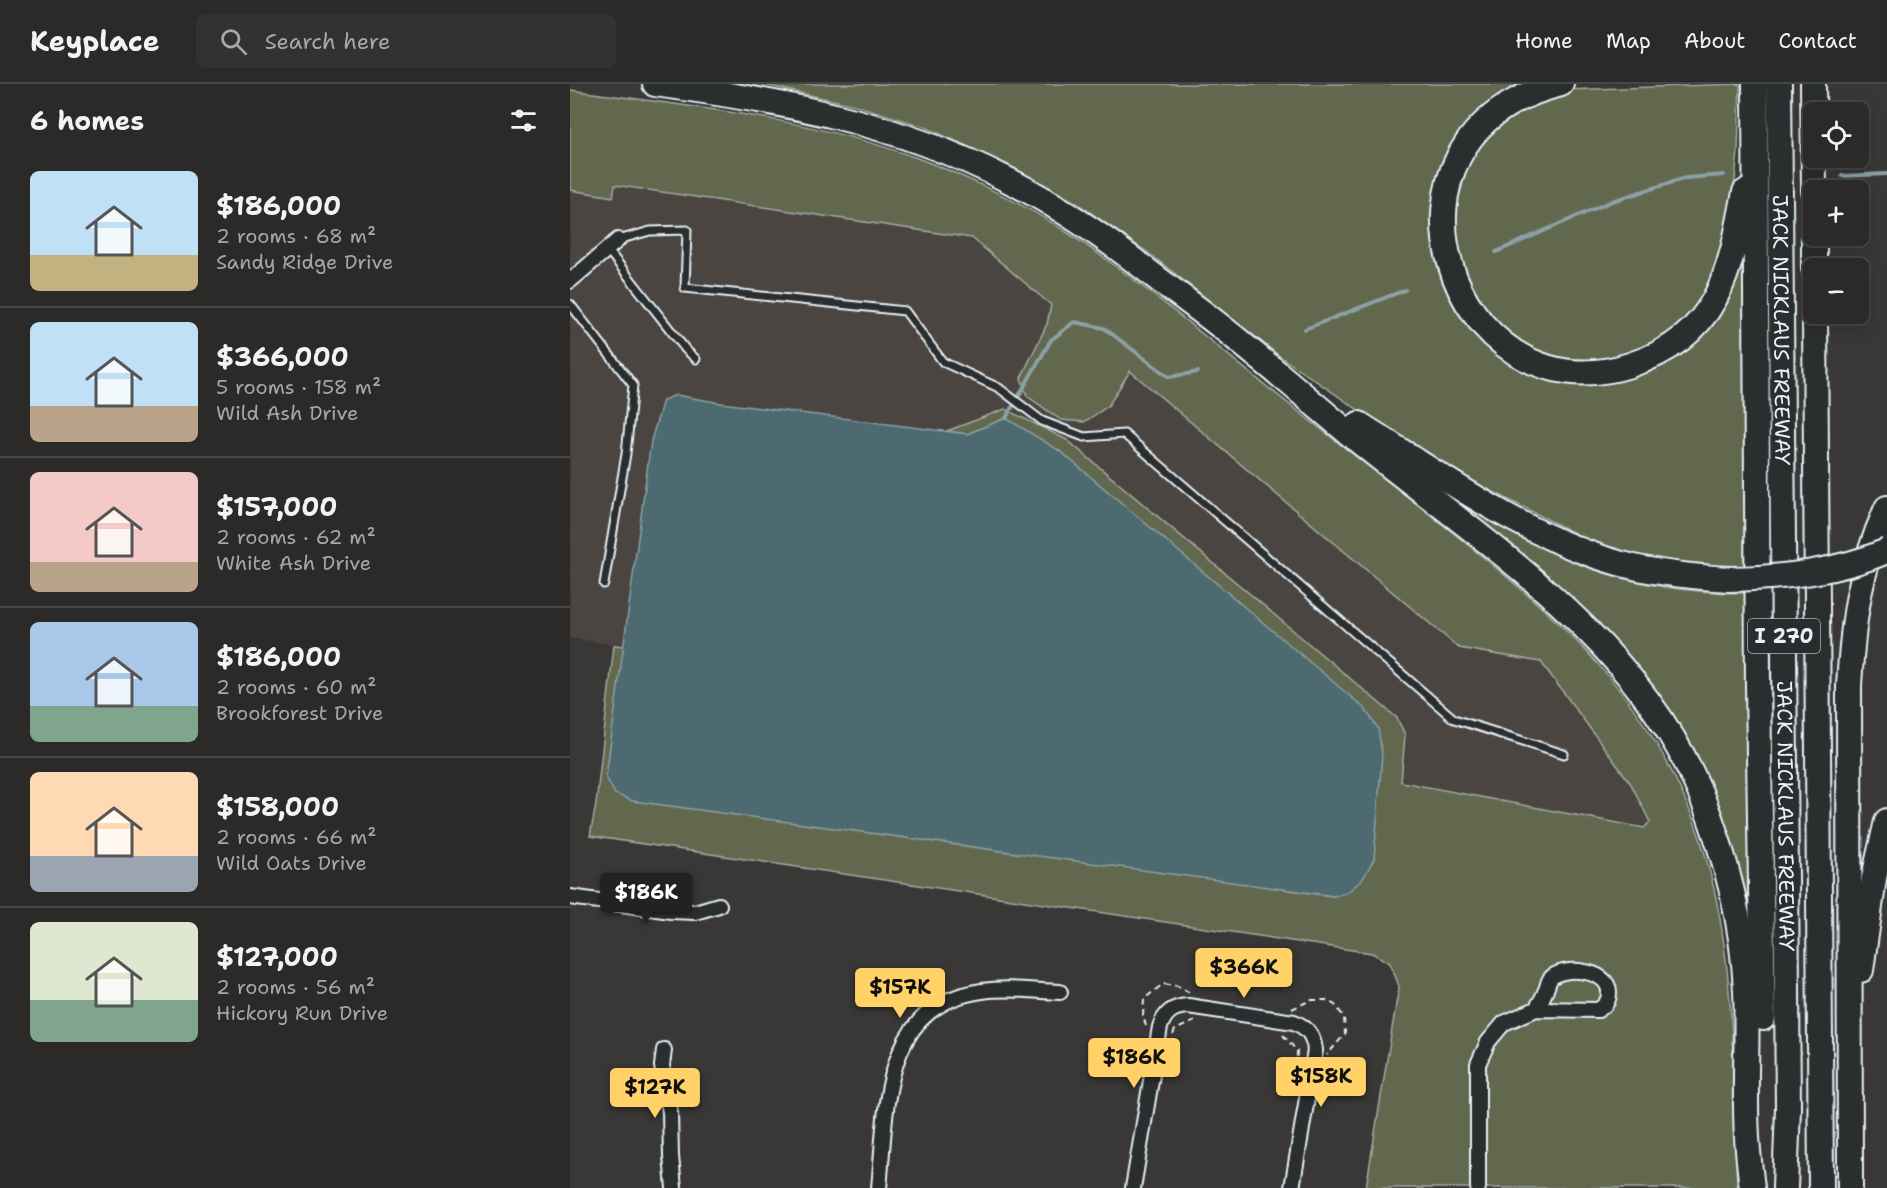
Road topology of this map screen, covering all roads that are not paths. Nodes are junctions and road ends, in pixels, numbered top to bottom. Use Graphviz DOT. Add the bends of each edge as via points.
graph roads {
  1 [pos="655,84"];
  2 [pos="1561,84"];
  3 [pos="1755,84"];
  4 [pos="1779,84"];
  5 [pos="1813,84"];
  6 [pos="1755,133"];
  7 [pos="1814,180"];
  8 [pos="613,244"];
  9 [pos="570,281"];
  10 [pos="570,304"];
  11 [pos="1815,324"];
  12 [pos="1243,344"];
  13 [pos="696,359"];
  14 [pos="1887,508"];
  15 [pos="1887,551"];
  16 [pos="604,584"];
  17 [pos="1564,754"];
  18 [pos="1887,821"];
  19 [pos="570,897"];
  20 [pos="719,905"];
  21 [pos="1060,992"];
  22 [pos="1536,1009"];
  23 [pos="1850,1038"];
  24 [pos="664,1050"];
  25 [pos="674,1188"];
  26 [pos="879,1188"];
  27 [pos="1133,1188"];
  28 [pos="1292,1188"];
  29 [pos="1478,1188"];
  30 [pos="1753,1188"];
  31 [pos="1785,1188"];
  32 [pos="1821,1188"];
  33 [pos="1850,1188"];
  1 -- 12 [label="highway" via="800,106 890,130 963,159 1019,186 1092,230"];
  2 -- 6 [label="highway" via="1527,94 1486,121 1467,140 1456,161 1444,204 1445,245 1452,274 1470,309 1488,331 1542,365 1596,372 1624,367 1651,358 1694,328 1719,292 1729,265"];
  3 -- 6 [label="highway"];
  4 -- 31 [label="highway, JACK NICKLAUS FREEWAY / I 270" via="1788,1107"];
  5 -- 7 [label="highway, JACK NICKLAUS FREEWAY"];
  6 -- 30 [label="highway" via="1763,1030 1760,1135"];
  8 -- 9 [label="street"];
  8 -- 13 [label="lane"];
  8 -- 17 [label="lane" via="650,231 687,230 685,288 905,311 943,362 999,388 1042,421 1084,437 1124,434 1454,719"];
  10 -- 16 [label="lane" via="633,385 626,454"];
  11 -- 32 [label="highway, JACK NICKLAUS FREEWAY / I 270"];
  12 -- 15 [label="highway, bridge" via="1355,422 1481,501 1577,548 1633,567 1682,576 1770,578 1836,567"];
  12 -- 30 [label="highway" via="1582,624 1622,667 1669,732 1698,789 1734,897 1746,991 1746,1136"];
  14 -- 23 [label="highway" via="1865,565 1851,637"];
  18 -- 23 [label="highway" via="1874,878"];
  19 -- 20 [label="street" via="671,911 695,912"];
  21 -- 26 [label="street" via="1000,989 968,994 944,1002 916,1024 903,1043 895,1066"];
  22 -- 22 [label="street" via="1550,979 1561,972 1591,972 1609,985 1609,999 1598,1010"];
  22 -- 29 [label="street" via="1504,1023 1488,1042 1478,1064"];
  23 -- 33 [label="highway"];
  24 -- 25 [label="street" via="662,1066 670,1112"];
  27 -- 28 [label="street" via="1160,1027 1171,1010 1188,1006 1294,1022 1310,1032 1315,1050"];
}
